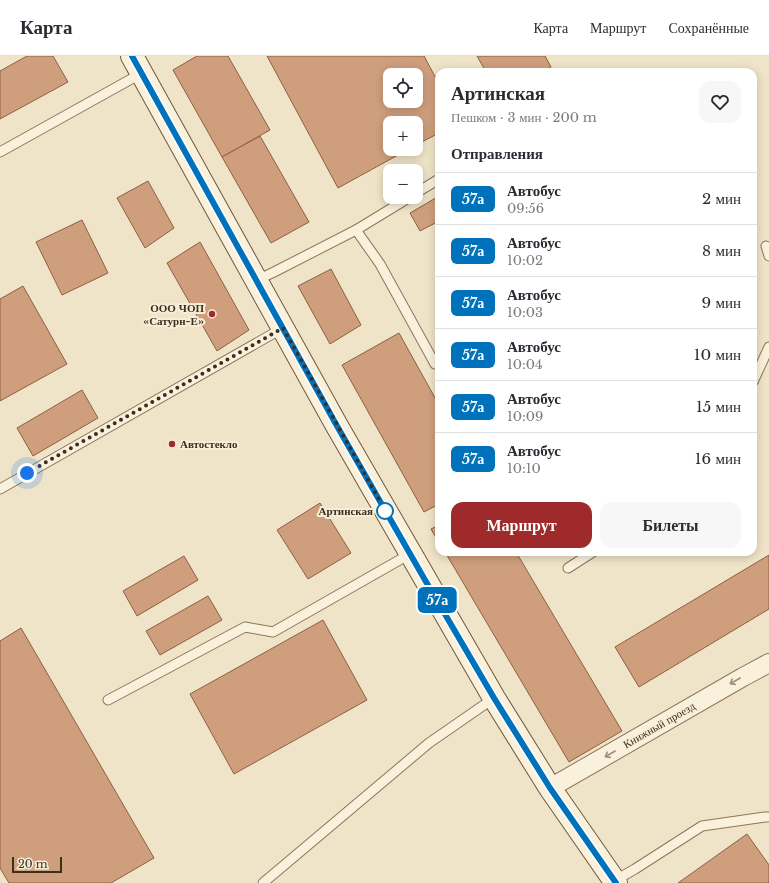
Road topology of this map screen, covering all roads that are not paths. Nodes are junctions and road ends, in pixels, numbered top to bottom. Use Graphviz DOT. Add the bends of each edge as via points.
graph roads {
  1 [pos="136,61"];
  2 [pos="0,152"];
  3 [pos="435,181"];
  4 [pos="423,189"];
  5 [pos="399,204"];
  6 [pos="356,230"];
  7 [pos="766,246"];
  8 [pos="769,256"];
  9 [pos="256,280"];
  10 [pos="283,328"];
  11 [pos="769,347"];
  12 [pos="435,364"];
  13 [pos="757,373"];
  14 [pos="0,489"];
  15 [pos="410,554"];
  16 [pos="587,556"];
  17 [pos="568,568"];
  18 [pos="769,663"];
  19 [pos="494,698"];
  20 [pos="108,700"];
  21 [pos="550,788"];
  22 [pos="769,817"];
  23 [pos="615,882"];
  24 [pos="263,883"];
  1 -- 2 [label="lane"];
  1 -- 9 [label="street"];
  3 -- 4 [label="lane"];
  5 -- 6 [label="lane"];
  6 -- 9 [label="lane"];
  6 -- 12 [label="lane" via="380,264"];
  7 -- 8 [label="lane"];
  9 -- 10 [label="street"];
  10 -- 14 [label="lane"];
  10 -- 15 [label="street"];
  11 -- 13 [label="lane"];
  15 -- 19 [label="street"];
  15 -- 20 [label="lane" via="273,632 245,627"];
  16 -- 17 [label="lane"];
  18 -- 21 [label="street, Книжный проезд, one-way" via="742,676"];
  19 -- 21 [label="street"];
  19 -- 24 [label="lane" via="429,743"];
  21 -- 23 [label="street"];
  22 -- 23 [label="lane" via="702,826"];
}
